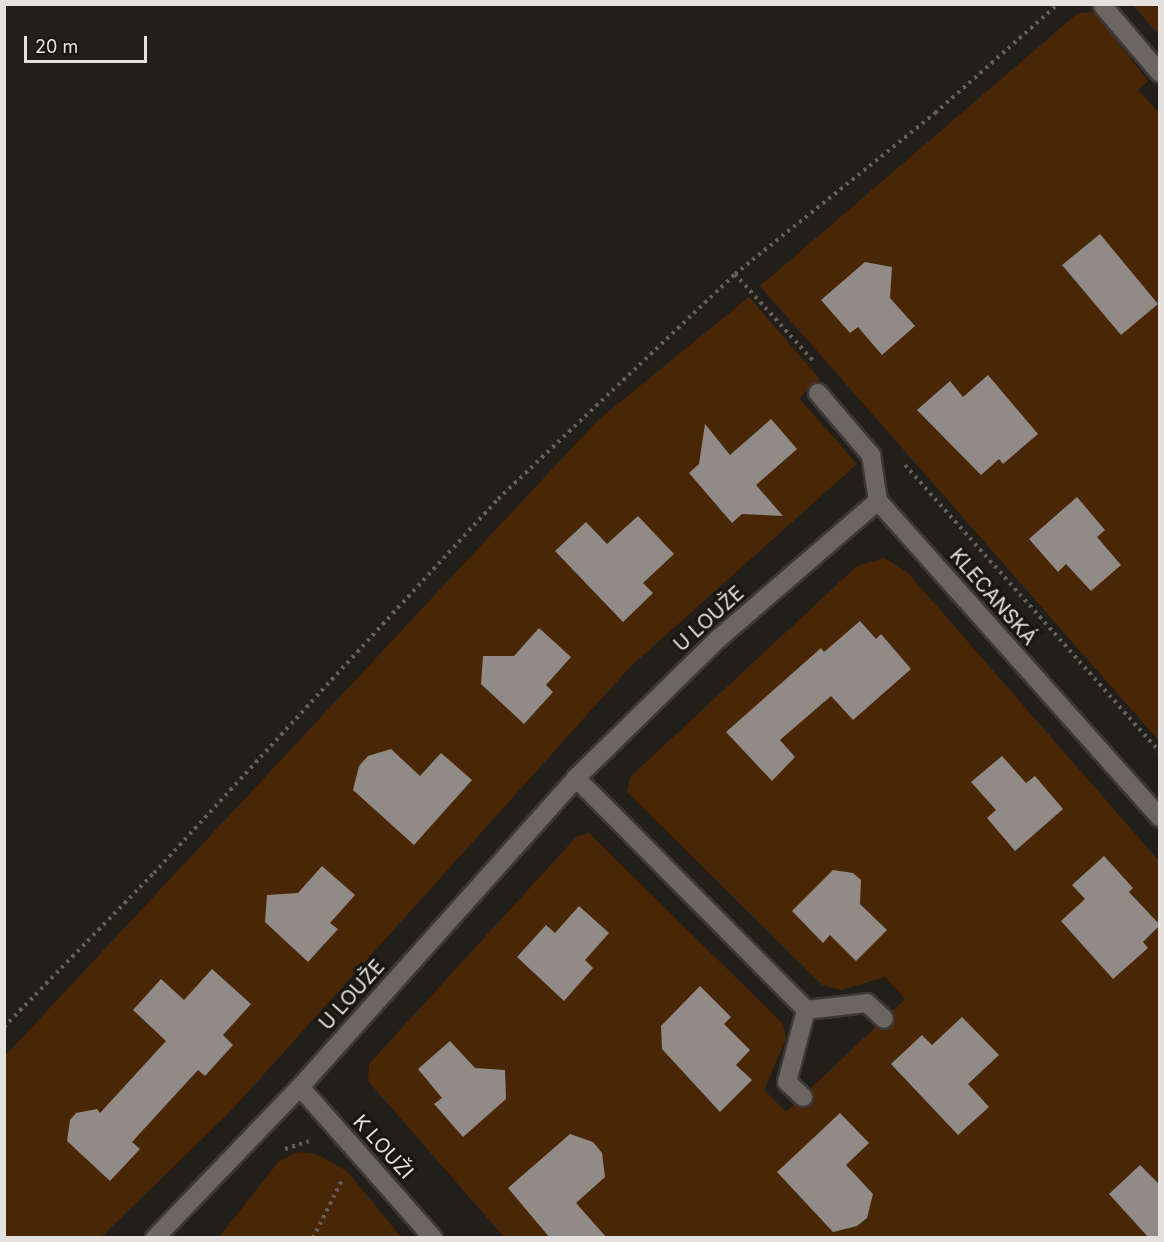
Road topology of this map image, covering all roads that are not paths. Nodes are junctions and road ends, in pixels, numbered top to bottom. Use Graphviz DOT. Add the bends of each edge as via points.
graph roads {
  1 [pos="1103,6"];
  2 [pos="1160,73"];
  3 [pos="818,393"];
  4 [pos="878,501"];
  5 [pos="576,778"];
  6 [pos="1160,818"];
  7 [pos="806,1010"];
  8 [pos="884,1019"];
  9 [pos="300,1087"];
  10 [pos="802,1097"];
  11 [pos="154,1238"];
  12 [pos="433,1238"];
  1 -- 2 [label="street"];
  3 -- 4 [label="street" via="872,455"];
  4 -- 5 [label="street, U LOUŽE" via="718,639"];
  4 -- 6 [label="street, KLECANSKÁ"];
  5 -- 7 [label="street"];
  5 -- 9 [label="street, U LOUŽE"];
  7 -- 8 [label="street" via="867,1003"];
  7 -- 10 [label="street" via="787,1082"];
  9 -- 11 [label="street, U LOUŽE"];
  9 -- 12 [label="street, K LOUŽI"];
}
